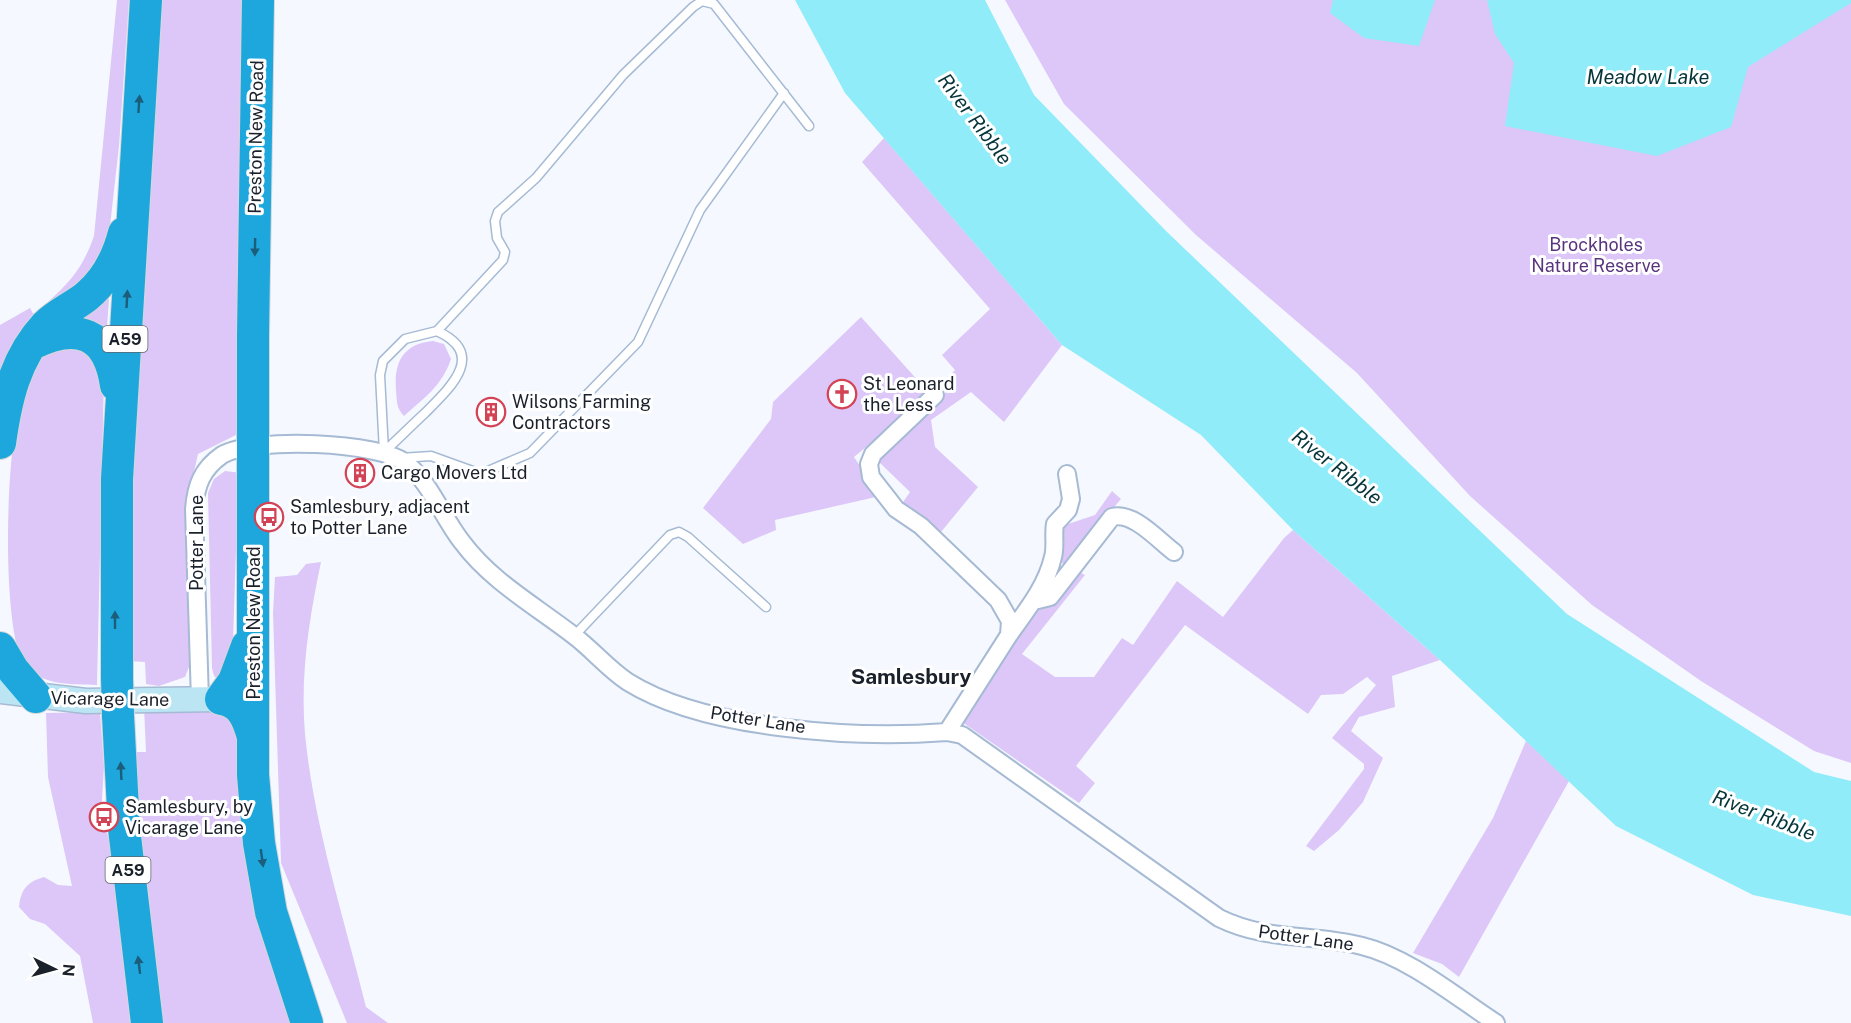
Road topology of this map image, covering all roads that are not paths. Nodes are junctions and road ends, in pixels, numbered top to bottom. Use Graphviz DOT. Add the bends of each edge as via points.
graph roads {
  1 [pos="146,0"];
  2 [pos="258,0"];
  3 [pos="784,93"];
  4 [pos="809,126"];
  5 [pos="135,180"];
  6 [pos="437,331"];
  7 [pos="29,346"];
  8 [pos="935,395"];
  9 [pos="120,413"];
  10 [pos="0,443"];
  11 [pos="255,444"];
  12 [pos="391,455"];
  13 [pos="1067,474"];
  14 [pos="1174,552"];
  15 [pos="1034,601"];
  16 [pos="766,607"];
  17 [pos="253,633"];
  18 [pos="1009,635"];
  19 [pos="574,636"];
  20 [pos="0,648"];
  21 [pos="0,691"];
  22 [pos="36,697"];
  23 [pos="211,700"];
  24 [pos="947,732"];
  25 [pos="253,737"];
  26 [pos="147,1023"];
  27 [pos="307,1023"];
  28 [pos="1496,1023"];
  5 -- 1 [label="highway, A59, one-way"];
  2 -- 11 [label="highway, Preston New Road, one-way"];
  3 -- 4 [label="lane"];
  3 -- 6 [label="lane" via="714,4 702,1 623,75 536,178 498,212 496,238 505,252 503,260"];
  3 -- 12 [label="lane" via="700,210 638,342 530,453 481,474 431,456"];
  5 -- 7 [label="highway" via="122,242 104,279 48,324"];
  9 -- 5 [label="highway, A59, one-way"];
  6 -- 12 [label="lane" via="405,339 383,361 380,375"];
  6 -- 12 [label="lane" via="452,338 462,352 462,368 454,385"];
  7 -- 9 [label="highway" via="51,335 69,332 86,334 99,342 115,374"];
  7 -- 10 [label="highway" via="7,394"];
  8 -- 18 [label="street" via="873,454 868,464 871,477 897,509 921,526 998,600 1010,621"];
  26 -- 9 [label="highway, A59, one-way, bridge" via="124,828 118,715 115,547"];
  11 -- 12 [label="street, Potter Lane" via="368,448"];
  11 -- 17 [label="highway, Preston New Road"];
  11 -- 23 [label="street, Potter Lane" via="224,454 203,472 198,484 194,508"];
  12 -- 19 [label="street, Potter Lane" via="415,472 462,543 492,576"];
  13 -- 15 [label="street" via="1071,499 1068,510 1055,524 1054,555"];
  14 -- 15 [label="street" via="1130,518 1113,517 1050,597"];
  15 -- 18 [label="street"];
  16 -- 19 [label="lane" via="679,532 670,535"];
  17 -- 23 [label="highway" via="234,681"];
  17 -- 25 [label="highway, Preston New Road"];
  18 -- 24 [label="street"];
  19 -- 24 [label="street, Potter Lane" via="628,681 675,704 736,720 830,730"];
  20 -- 22 [label="highway"];
  21 -- 22 [label="street, Vicarage Lane"];
  22 -- 23 [label="street, Vicarage Lane" via="100,702"];
  23 -- 25 [label="highway" via="239,706"];
  24 -- 28 [label="street, Potter Lane" via="975,743 1219,918 1256,933 1363,946 1396,959"];
  25 -- 27 [label="highway, Preston New Road, one-way" via="255,807 271,912"];
}
